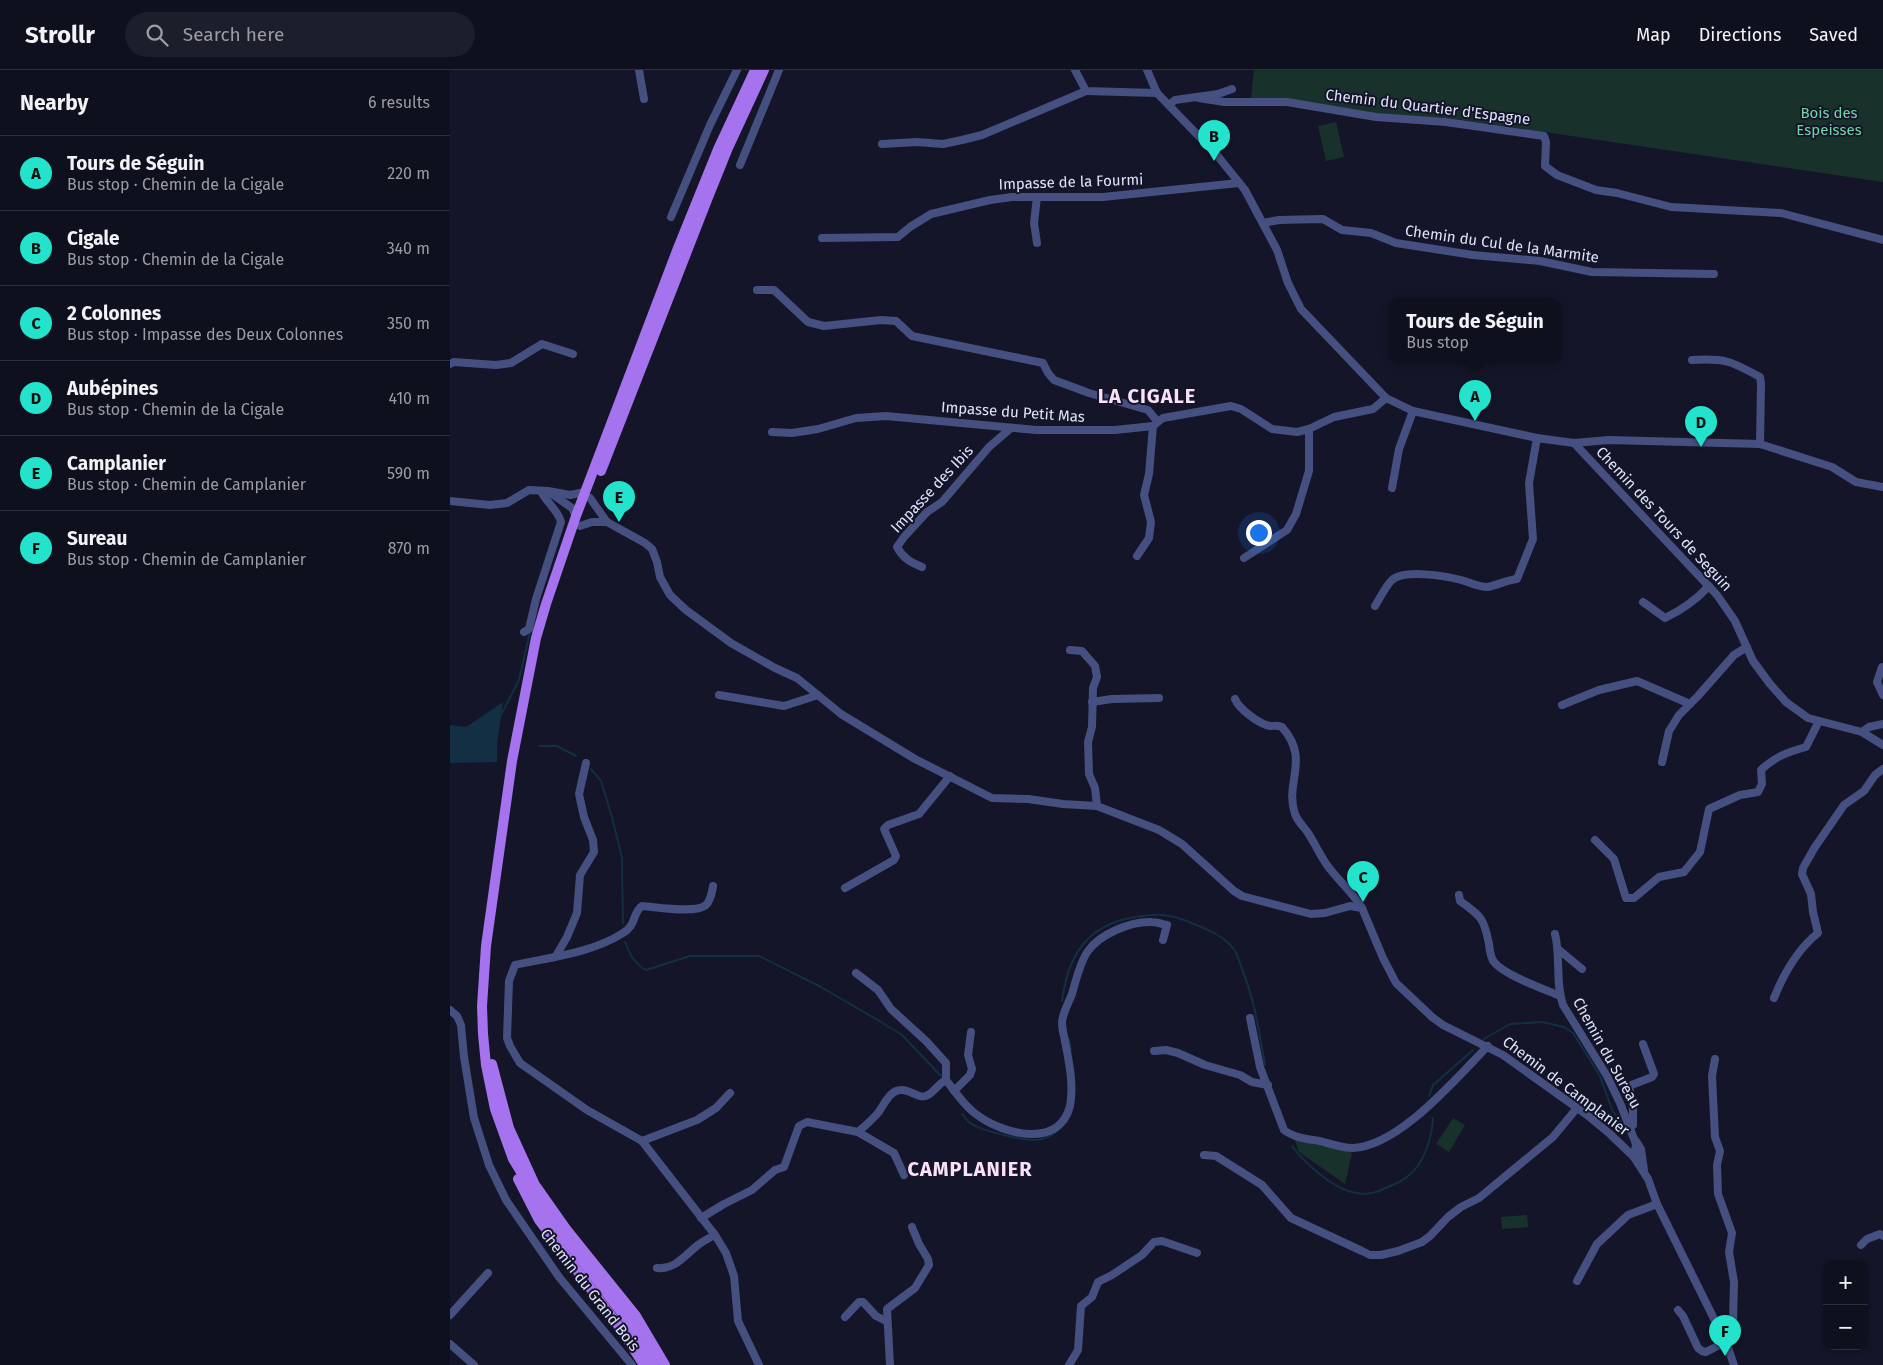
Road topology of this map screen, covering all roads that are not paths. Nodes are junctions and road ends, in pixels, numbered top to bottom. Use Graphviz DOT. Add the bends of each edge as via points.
graph roads {
  1 [pos="639,70"];
  2 [pos="737,70"];
  3 [pos="755,70"];
  4 [pos="764,70"];
  5 [pos="780,70"];
  6 [pos="1075,70"];
  7 [pos="1147,70"];
  8 [pos="1232,89"];
  9 [pos="1086,91"];
  10 [pos="1157,93"];
  11 [pos="1199,98"];
  12 [pos="644,99"];
  13 [pos="1169,105"];
  14 [pos="882,144"];
  15 [pos="740,165"];
  16 [pos="1239,183"];
  17 [pos="1037,197"];
  18 [pos="671,217"];
  19 [pos="1263,223"];
  20 [pos="822,238"];
  21 [pos="1883,240"];
  22 [pos="1037,243"];
  23 [pos="1714,274"];
  24 [pos="757,290"];
  25 [pos="573,354"];
  26 [pos="1692,360"];
  27 [pos="450,364"];
  28 [pos="1386,398"];
  29 [pos="1413,411"];
  30 [pos="1155,423"];
  31 [pos="1011,428"];
  32 [pos="1309,429"];
  33 [pos="772,432"];
  34 [pos="1537,438"];
  35 [pos="1574,443"];
  36 [pos="1760,444"];
  37 [pos="1883,487"];
  38 [pos="1392,488"];
  39 [pos="545,491"];
  40 [pos="588,495"];
  41 [pos="450,501"];
  42 [pos="578,521"];
  43 [pos="607,522"];
  44 [pos="1137,556"];
  45 [pos="1244,558"];
  46 [pos="922,567"];
  47 [pos="1710,586"];
  48 [pos="1643,602"];
  49 [pos="1375,606"];
  50 [pos="524,632"];
  51 [pos="1747,647"];
  52 [pos="1070,650"];
  53 [pos="1882,667"];
  54 [pos="719,695"];
  55 [pos="818,695"];
  56 [pos="1883,695"];
  57 [pos="1159,698"];
  58 [pos="1235,699"];
  59 [pos="1092,702"];
  60 [pos="1690,704"];
  61 [pos="1562,705"];
  62 [pos="1819,721"];
  63 [pos="1883,724"];
  64 [pos="1862,732"];
  65 [pos="1883,745"];
  66 [pos="1662,762"];
  67 [pos="586,763"];
  68 [pos="1883,769"];
  69 [pos="950,776"];
  70 [pos="1097,806"];
  71 [pos="1595,840"];
  72 [pos="713,886"];
  73 [pos="845,888"];
  74 [pos="1459,895"];
  75 [pos="1362,908"];
  76 [pos="1554,934"];
  77 [pos="1163,940"];
  78 [pos="486,946"];
  79 [pos="1558,949"];
  80 [pos="556,956"];
  81 [pos="1582,969"];
  82 [pos="856,973"];
  83 [pos="1560,996"];
  84 [pos="1774,998"];
  85 [pos="450,1010"];
  86 [pos="1250,1018"];
  87 [pos="971,1032"];
  88 [pos="1643,1044"];
  89 [pos="1488,1046"];
  90 [pos="1154,1051"];
  91 [pos="1715,1059"];
  92 [pos="943,1082"];
  93 [pos="1268,1085"];
  94 [pos="954,1091"];
  95 [pos="730,1093"];
  96 [pos="1577,1108"];
  97 [pos="858,1132"];
  98 [pos="1634,1136"];
  99 [pos="642,1141"];
  100 [pos="1627,1149"];
  101 [pos="1204,1155"];
  102 [pos="1634,1157"];
  103 [pos="513,1159"];
  104 [pos="1644,1173"];
  105 [pos="904,1175"];
  106 [pos="1657,1204"];
  107 [pos="701,1218"];
  108 [pos="912,1227"];
  109 [pos="715,1235"];
  110 [pos="1883,1236"];
  111 [pos="1861,1245"];
  112 [pos="1197,1253"];
  113 [pos="657,1268"];
  114 [pos="488,1272"];
  115 [pos="1577,1282"];
  116 [pos="1678,1310"];
  117 [pos="450,1314"];
  118 [pos="845,1317"];
  119 [pos="886,1321"];
  120 [pos="450,1344"];
  121 [pos="1726,1344"];
  122 [pos="474,1365"];
  123 [pos="632,1365"];
  124 [pos="644,1365"];
  125 [pos="654,1365"];
  126 [pos="665,1365"];
  127 [pos="760,1365"];
  128 [pos="890,1365"];
  129 [pos="1069,1365"];
  130 [pos="1734,1365"];
  1 -- 12 [label="street"];
  2 -- 18 [label="street"];
  3 -- 40 [label="main road" via="719,146"];
  4 -- 40 [label="main road" via="728,148"];
  5 -- 15 [label="street"];
  6 -- 9 [label="street"];
  7 -- 10 [label="street"];
  8 -- 11 [label="street"];
  9 -- 10 [label="street"];
  9 -- 14 [label="street" via="982,135 943,144"];
  10 -- 13 [label="street"];
  11 -- 13 [label="street" via="1174,100"];
  11 -- 21 [label="street, Chemin du Quartier d'Espagne" via="1224,102 1287,102 1376,117 1446,122 1544,136 1545,166 1557,175 1596,190 1671,206 1781,213"];
  13 -- 16 [label="street"];
  16 -- 17 [label="street, Impasse de la Fourmi" via="1103,197"];
  16 -- 19 [label="street"];
  17 -- 20 [label="street, Impasse de la Fourmi" via="990,200 931,214 898,237"];
  17 -- 22 [label="street" via="1034,223"];
  19 -- 23 [label="street, Chemin du Cul de la Marmite" via="1323,219 1342,230 1371,232 1396,243 1473,255 1540,260 1592,272"];
  19 -- 28 [label="street" via="1301,309"];
  24 -- 30 [label="street" via="774,290 808,322 824,326 896,321 912,336 1043,363 1054,380 1148,410"];
  25 -- 27 [label="street" via="542,344 511,363"];
  26 -- 36 [label="street" via="1726,360 1760,377"];
  28 -- 29 [label="street"];
  28 -- 32 [label="street, Impasse du Petit Mas" via="1373,410 1334,417"];
  29 -- 34 [label="street"];
  29 -- 38 [label="street" via="1399,449"];
  30 -- 31 [label="street, Impasse du Petit Mas" via="1098,431"];
  30 -- 32 [label="street, Impasse du Petit Mas" via="1163,418 1232,406 1272,430 1297,432"];
  30 -- 44 [label="street" via="1144,495 1151,522 1148,538"];
  31 -- 33 [label="street, Impasse du Petit Mas" via="868,416 818,429"];
  31 -- 46 [label="street, Impasse des Ibis" via="942,502 927,512 904,536 897,547 901,555"];
  32 -- 45 [label="street" via="1309,471 1296,514 1287,530"];
  34 -- 35 [label="street"];
  34 -- 49 [label="street" via="1528,482 1532,539 1517,578 1488,587 1407,574 1392,580"];
  35 -- 36 [label="street" via="1609,440"];
  35 -- 47 [label="street, Chemin des Tours de Seguin"];
  36 -- 37 [label="street" via="1832,467 1856,482"];
  39 -- 40 [label="street"];
  39 -- 41 [label="street" via="529,490 507,503 490,505"];
  39 -- 42 [label="street" via="572,508"];
  39 -- 50 [label="street" via="546,501 561,522 529,629"];
  40 -- 42 [label="main road"];
  40 -- 43 [label="street"];
  42 -- 43 [label="street"];
  42 -- 78 [label="main road" via="529,677 512,761"];
  43 -- 55 [label="street" via="652,550 660,577 670,595 686,610 732,643 797,678"];
  47 -- 48 [label="street" via="1695,600 1665,618"];
  47 -- 51 [label="street, Chemin des Tours de Seguin" via="1735,621"];
  51 -- 60 [label="street" via="1734,655"];
  51 -- 62 [label="street, Chemin des Tours de Seguin" via="1759,670 1786,702 1808,718"];
  52 -- 59 [label="street" via="1082,651 1095,666 1097,677"];
  53 -- 56 [label="street" via="1877,682"];
  54 -- 55 [label="street" via="784,706"];
  55 -- 69 [label="street" via="841,714 908,756"];
  57 -- 59 [label="street"];
  58 -- 75 [label="street, Chemin de Camplanier" via="1240,709 1266,724 1282,726 1287,732 1297,758 1293,791 1295,813 1330,869"];
  59 -- 70 [label="street" via="1088,766"];
  60 -- 61 [label="street" via="1638,681 1599,690"];
  60 -- 66 [label="street" via="1679,714 1669,731"];
  62 -- 64 [label="street, Chemin des Tours de Seguin"];
  62 -- 71 [label="street" via="1806,747 1771,760 1761,770 1762,784 1758,792 1740,795 1710,809 1700,852 1684,872 1659,877 1634,898 1626,898 1614,859"];
  63 -- 64 [label="street"];
  64 -- 65 [label="street, Chemin des Tours de Seguin"];
  67 -- 80 [label="street" via="579,794 594,852 580,875 577,912"];
  68 -- 84 [label="street" via="1864,791 1844,805 1803,868 1818,933 1792,962"];
  69 -- 70 [label="street" via="992,798"];
  69 -- 73 [label="street" via="919,814 884,829 896,856 894,860"];
  70 -- 75 [label="street" via="1159,830 1182,844 1242,896 1311,914 1350,906"];
  72 -- 80 [label="street" via="705,907 642,906 632,926 624,933 595,947"];
  74 -- 83 [label="street" via="1460,901 1479,914 1485,925 1495,964 1525,982"];
  75 -- 89 [label="street, Chemin de Camplanier" via="1396,983 1432,1017"];
  76 -- 79 [label="street, Chemin du Sureau"];
  77 -- 94 [label="street" via="1167,925 1152,922 1124,926 1104,936 1088,951 1062,1022 1072,1087 1069,1109 1057,1125 1033,1134 1011,1132 978,1116"];
  78 -- 103 [label="main road" via="482,1006 486,1065 495,1108"];
  78 -- 126 [label="main road" via="493,1068 506,1120 518,1150 535,1185 636,1316"];
  79 -- 81 [label="street"];
  79 -- 83 [label="street, Chemin du Sureau"];
  80 -- 99 [label="street" via="515,965 512,970 506,1028 510,1046 520,1063 587,1110"];
  82 -- 92 [label="street" via="878,990 891,1009 946,1063"];
  83 -- 98 [label="street, Chemin du Sureau" via="1607,1076"];
  85 -- 123 [label="street, Chemin du Grand Bois" via="461,1025 474,1118 489,1165 506,1200 559,1277"];
  86 -- 93 [label="street" via="1260,1066"];
  87 -- 94 [label="street" via="968,1055 972,1069"];
  88 -- 98 [label="street" via="1654,1074 1629,1086"];
  89 -- 93 [label="street" via="1400,1129 1359,1147 1343,1147 1288,1134"];
  89 -- 96 [label="street, Chemin de Camplanier"];
  90 -- 93 [label="street" via="1178,1053 1252,1082"];
  91 -- 121 [label="street" via="1712,1076 1715,1137 1720,1151 1718,1194 1732,1233 1729,1252 1734,1282 1733,1324"];
  92 -- 94 [label="street"];
  92 -- 97 [label="street" via="928,1095 920,1097 896,1091"];
  95 -- 99 [label="street" via="698,1120"];
  96 -- 100 [label="street, Chemin de Camplanier"];
  96 -- 101 [label="street" via="1553,1138 1488,1192 1452,1213 1422,1242 1380,1255 1370,1255 1291,1218 1262,1184 1216,1156"];
  97 -- 105 [label="street" via="894,1153"];
  97 -- 107 [label="street" via="807,1122 799,1126 784,1167 775,1170 752,1190"];
  98 -- 100 [label="street"];
  98 -- 102 [label="street, Chemin du Sureau"];
  98 -- 104 [label="street, Chemin du Sureau" via="1641,1149"];
  99 -- 107 [label="street"];
  100 -- 102 [label="street, Chemin de Camplanier"];
  102 -- 104 [label="street, Chemin de Camplanier"];
  103 -- 124 [label="main road" via="521,1187 539,1220"];
  103 -- 125 [label="main road" via="547,1214 628,1321"];
  104 -- 106 [label="street, Chemin de Camplanier"];
  106 -- 115 [label="street" via="1628,1215 1597,1244"];
  106 -- 121 [label="street, Chemin de Camplanier"];
  107 -- 109 [label="street"];
  108 -- 119 [label="street" via="928,1265 915,1288 887,1309"];
  109 -- 113 [label="street" via="678,1262 665,1269"];
  109 -- 127 [label="street" via="734,1276 738,1321"];
  110 -- 111 [label="street" via="1867,1238"];
  112 -- 129 [label="street" via="1162,1241 1154,1242 1142,1255 1098,1282 1094,1297 1081,1306 1078,1350"];
  114 -- 117 [label="street"];
  116 -- 121 [label="street" via="1702,1351"];
  118 -- 119 [label="street" via="859,1302 863,1302 876,1316"];
  119 -- 128 [label="street"];
  120 -- 122 [label="street"];
  121 -- 130 [label="street, Chemin de Camplanier"];
}
